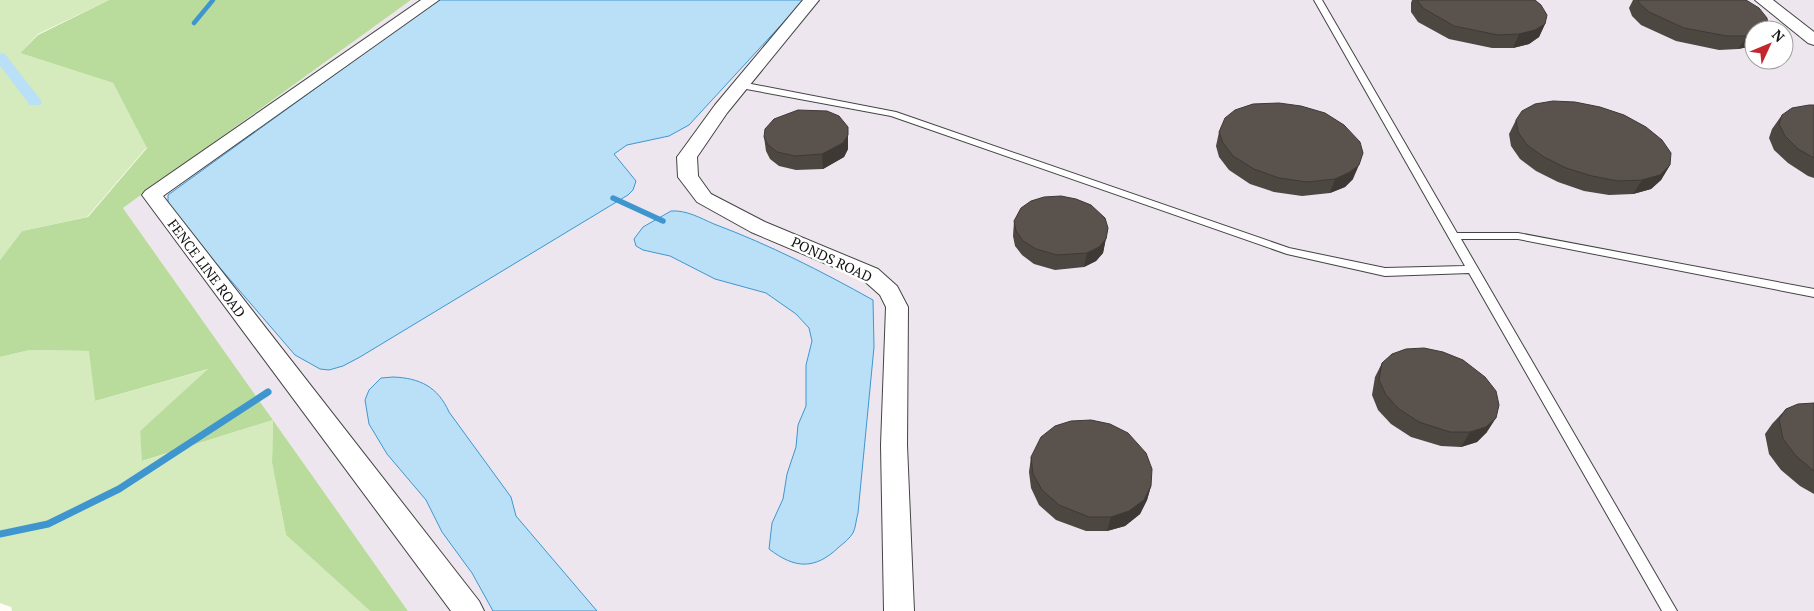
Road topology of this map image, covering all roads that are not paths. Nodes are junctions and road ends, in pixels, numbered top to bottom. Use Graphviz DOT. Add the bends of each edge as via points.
graph roads {
  1 [pos="431,0"];
  2 [pos="811,0"];
  3 [pos="1318,0"];
  4 [pos="1763,0"];
  5 [pos="1814,40"];
  6 [pos="741,85"];
  7 [pos="1453,236"];
  8 [pos="1472,269"];
  9 [pos="1814,293"];
  10 [pos="469,611"];
  11 [pos="898,611"];
  12 [pos="1670,611"];
  1 -- 10 [label="street, FENCE LINE ROAD" via="152,195"];
  2 -- 6 [label="street, PONDS ROAD"];
  3 -- 7 [label="lane"];
  4 -- 5 [label="street"];
  6 -- 8 [label="lane" via="893,114 1288,251 1385,272"];
  6 -- 11 [label="street, PONDS ROAD" via="687,157 688,177 704,198 751,223 870,274 889,291 897,307 894,445"];
  7 -- 8 [label="lane"];
  7 -- 9 [label="lane" via="1518,236"];
  8 -- 12 [label="lane"];
}
